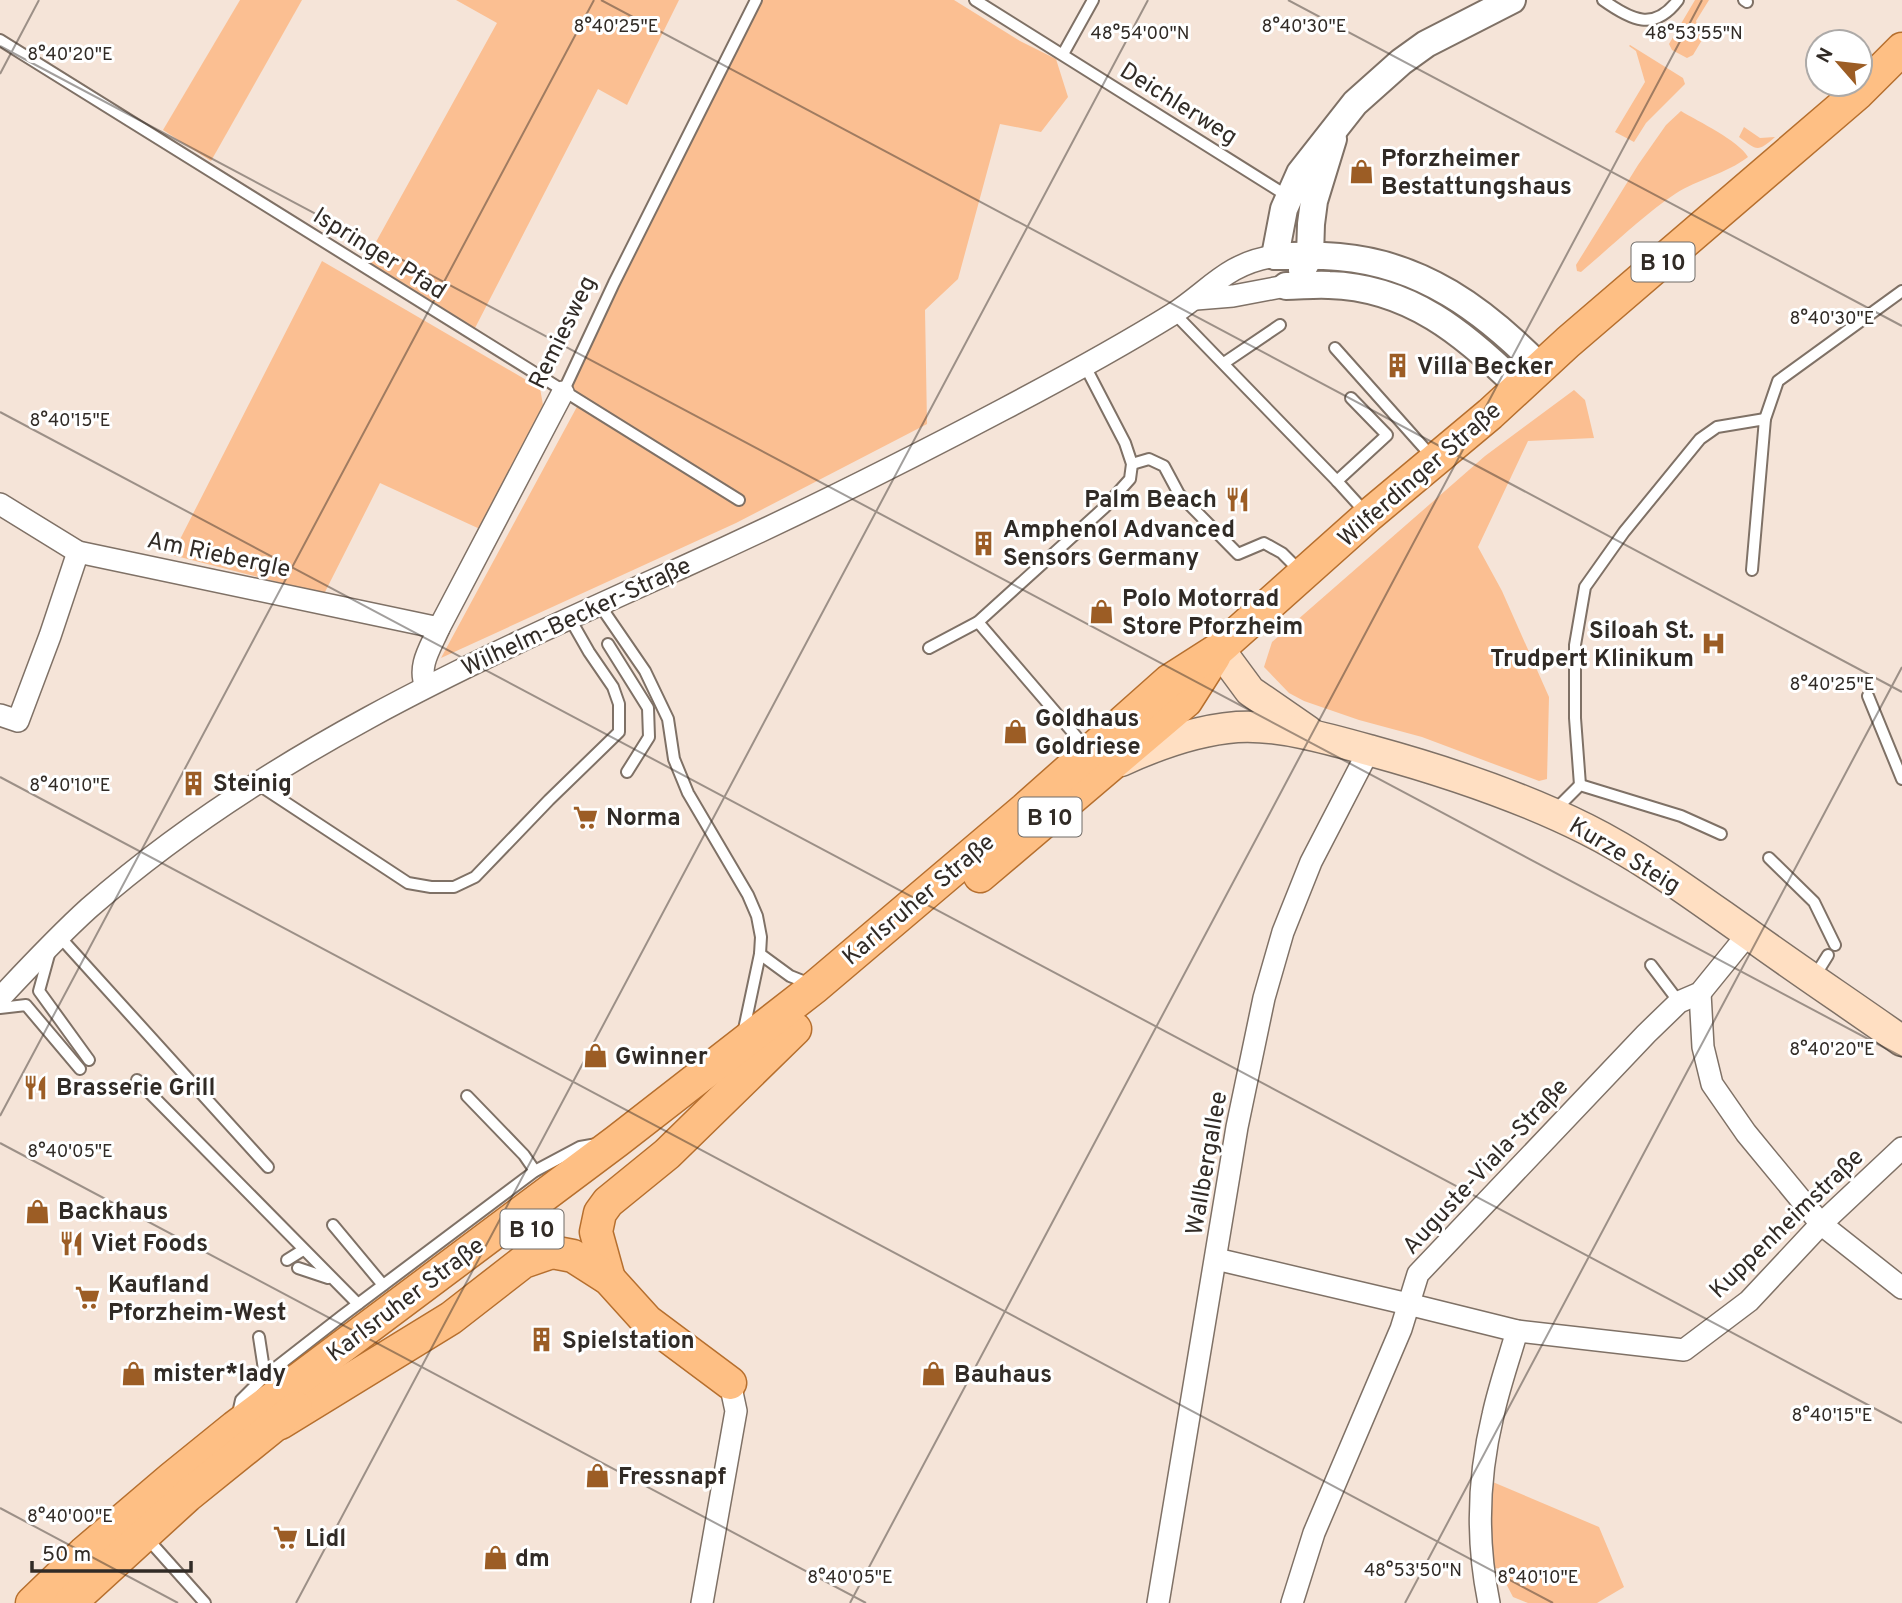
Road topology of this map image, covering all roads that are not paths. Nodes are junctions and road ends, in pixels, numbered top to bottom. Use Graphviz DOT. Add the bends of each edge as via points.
graph roads {
  1 [pos="756,0"];
  2 [pos="975,0"];
  3 [pos="1093,0"];
  4 [pos="1512,0"];
  5 [pos="1603,0"];
  6 [pos="1678,0"];
  7 [pos="0,40"];
  8 [pos="1902,49"];
  9 [pos="1063,54"];
  10 [pos="1334,132"];
  11 [pos="1289,197"];
  12 [pos="1275,256"];
  13 [pos="1310,256"];
  14 [pos="1286,286"];
  15 [pos="1902,291"];
  16 [pos="1196,299"];
  17 [pos="1174,313"];
  18 [pos="1280,325"];
  19 [pos="1335,348"];
  20 [pos="1224,363"];
  21 [pos="1085,366"];
  22 [pos="1530,377"];
  23 [pos="563,392"];
  24 [pos="1351,398"];
  25 [pos="1765,419"];
  26 [pos="1435,460"];
  27 [pos="1132,464"];
  28 [pos="1338,481"];
  29 [pos="739,500"];
  30 [pos="0,504"];
  31 [pos="1368,516"];
  32 [pos="78,552"];
  33 [pos="1752,570"];
  34 [pos="1304,575"];
  35 [pos="599,604"];
  36 [pos="569,617"];
  37 [pos="978,622"];
  38 [pos="439,628"];
  39 [pos="608,644"];
  40 [pos="929,648"];
  41 [pos="1219,649"];
  42 [pos="426,686"];
  43 [pos="1868,696"];
  44 [pos="9,718"];
  45 [pos="1264,728"];
  46 [pos="1314,736"];
  47 [pos="1369,750"];
  48 [pos="1101,758"];
  49 [pos="627,772"];
  50 [pos="1902,779"];
  51 [pos="256,783"];
  52 [pos="1580,785"];
  53 [pos="1553,813"];
  54 [pos="1720,834"];
  55 [pos="1769,858"];
  56 [pos="1748,934"];
  57 [pos="56,939"];
  58 [pos="760,954"];
  59 [pos="1825,960"];
  60 [pos="1651,965"];
  61 [pos="816,986"];
  62 [pos="1700,993"];
  63 [pos="2,994"];
  64 [pos="1679,1002"];
  65 [pos="795,1029"];
  66 [pos="1902,1041"];
  67 [pos="739,1047"];
  68 [pos="89,1060"];
  69 [pos="80,1069"];
  70 [pos="137,1080"];
  71 [pos="467,1096"];
  72 [pos="617,1141"];
  73 [pos="1902,1148"];
  74 [pos="268,1167"];
  75 [pos="535,1171"];
  76 [pos="1821,1224"];
  77 [pos="333,1225"];
  78 [pos="303,1250"];
  79 [pos="1216,1259"];
  80 [pos="287,1260"];
  81 [pos="298,1268"];
  82 [pos="331,1279"];
  83 [pos="609,1279"];
  84 [pos="383,1285"];
  85 [pos="1902,1288"];
  86 [pos="358,1304"];
  87 [pos="1408,1304"];
  88 [pos="1517,1331"];
  89 [pos="259,1337"];
  90 [pos="265,1376"];
  91 [pos="730,1383"];
  92 [pos="235,1427"];
  93 [pos="269,1428"];
  94 [pos="144,1535"];
  95 [pos="32,1603"];
  96 [pos="70,1603"];
  97 [pos="205,1603"];
  98 [pos="702,1603"];
  99 [pos="1158,1603"];
  100 [pos="1292,1603"];
  101 [pos="1489,1603"];
  1 -- 23 [label="lane, Remiesweg"];
  2 -- 9 [label="lane, Deichlerweg"];
  3 -- 9 [label="lane"];
  4 -- 10 [label="street" via="1401,62 1355,103"];
  5 -- 6 [label="lane" via="1643,21 1666,15"];
  7 -- 23 [label="lane, Ispringer Pfad"];
  8 -- 22 [label="main road, Wilferdinger Straße / B 10" via="1858,93"];
  9 -- 11 [label="lane, Deichlerweg"];
  10 -- 11 [label="street" via="1300,173"];
  10 -- 13 [label="street" via="1314,201"];
  11 -- 12 [label="street"];
  12 -- 13 [label="street, Wilhelm-Becker-Straße"];
  12 -- 14 [label="street"];
  12 -- 16 [label="street, Wilhelm-Becker-Straße" via="1236,267"];
  13 -- 14 [label="street" via="1301,273"];
  13 -- 22 [label="street, Wilhelm-Becker-Straße" via="1370,261 1427,280 1481,312"];
  14 -- 16 [label="street, Wilhelm-Becker-Straße"];
  14 -- 22 [label="street, Wilhelm-Becker-Straße" via="1348,287 1396,299 1451,326 1492,360"];
  15 -- 25 [label="lane" via="1778,381"];
  16 -- 17 [label="street, Wilhelm-Becker-Straße"];
  17 -- 20 [label="lane"];
  17 -- 21 [label="street, Wilhelm-Becker-Straße"];
  18 -- 20 [label="lane"];
  19 -- 26 [label="lane"];
  20 -- 28 [label="lane"];
  21 -- 27 [label="lane"];
  21 -- 35 [label="street, Wilhelm-Becker-Straße" via="843,492"];
  22 -- 26 [label="main road, Wilferdinger Straße / B 10"];
  23 -- 29 [label="lane, Ispringer Pfad"];
  23 -- 38 [label="street, Remiesweg"];
  24 -- 28 [label="lane" via="1387,435"];
  25 -- 33 [label="lane"];
  25 -- 52 [label="lane" via="1717,427 1700,439 1586,587 1575,645"];
  26 -- 31 [label="main road, Wilferdinger Straße / B 10"];
  27 -- 34 [label="lane" via="1149,459 1164,466 1179,494 1238,554 1264,543"];
  27 -- 37 [label="lane" via="1126,487"];
  28 -- 31 [label="lane"];
  30 -- 32 [label="street, Am Riebergle"];
  31 -- 34 [label="main road, Wilferdinger Straße / B 10"];
  32 -- 38 [label="street, Am Riebergle"];
  32 -- 44 [label="street" via="51,636"];
  34 -- 41 [label="main road, Wilferdinger Straße / B 10"];
  35 -- 36 [label="street, Wilhelm-Becker-Straße"];
  35 -- 58 [label="lane" via="645,671 668,719 674,759 688,793 757,916"];
  36 -- 42 [label="street, Wilhelm-Becker-Straße"];
  36 -- 51 [label="lane" via="612,687 619,704 619,733 475,877 454,887 408,883"];
  37 -- 40 [label="lane"];
  37 -- 48 [label="lane"];
  38 -- 42 [label="street, Remiesweg" via="422,666"];
  39 -- 49 [label="lane" via="648,708 649,737"];
  41 -- 45 [label="main road" via="1234,699"];
  41 -- 46 [label="main road, Kurze Steig" via="1250,691"];
  41 -- 48 [label="main road, Karlsruher Straße / B 10" via="1169,681"];
  42 -- 51 [label="street, Wilhelm-Becker-Straße"];
  43 -- 50 [label="lane"];
  45 -- 46 [label="main road, Kurze Steig"];
  45 -- 48 [label="main road, Kurze Steig" via="1207,730"];
  46 -- 47 [label="main road, Kurze Steig"];
  47 -- 53 [label="main road, Kurze Steig" via="1477,783"];
  47 -- 79 [label="street, Wallbergallee" via="1311,862 1269,967"];
  48 -- 61 [label="main road, Karlsruher Straße / B 10" via="964,861"];
  48 -- 65 [label="main road, Karlsruher Straße / B 10"];
  51 -- 57 [label="street, Wilhelm-Becker-Straße" via="127,877"];
  52 -- 53 [label="lane"];
  52 -- 54 [label="lane"];
  53 -- 56 [label="main road, Kurze Steig" via="1652,867"];
  55 -- 59 [label="lane" via="1814,902"];
  56 -- 59 [label="main road, Kurze Steig"];
  56 -- 62 [label="street, Auguste-Viala-Straße"];
  57 -- 63 [label="street, Wilhelm-Becker-Straße"];
  57 -- 68 [label="lane" via="39,992"];
  57 -- 74 [label="lane"];
  58 -- 61 [label="lane" via="790,976"];
  58 -- 67 [label="lane"];
  59 -- 66 [label="main road, Kurze Steig"];
  60 -- 64 [label="lane"];
  61 -- 67 [label="main road, Karlsruher Straße / B 10"];
  62 -- 64 [label="street, Auguste-Viala-Straße"];
  62 -- 76 [label="street" via="1703,1047 1712,1084"];
  63 -- 69 [label="lane" via="26,1005"];
  64 -- 87 [label="street, Auguste-Viala-Straße" via="1418,1274"];
  65 -- 83 [label="main road" via="667,1154 608,1202 596,1232"];
  65 -- 93 [label="main road, Karlsruher Straße / B 10"];
  67 -- 72 [label="main road, Karlsruher Straße / B 10"];
  70 -- 78 [label="lane"];
  71 -- 75 [label="lane"];
  72 -- 75 [label="lane" via="580,1147"];
  72 -- 92 [label="main road, Karlsruher Straße / B 10"];
  73 -- 76 [label="street, Kuppenheimstraße"];
  75 -- 84 [label="lane"];
  76 -- 85 [label="street"];
  76 -- 88 [label="street, Kuppenheimstraße" via="1749,1301 1684,1350"];
  77 -- 84 [label="lane"];
  78 -- 80 [label="lane"];
  78 -- 82 [label="lane"];
  79 -- 87 [label="street, Kuppenheimstraße"];
  79 -- 99 [label="street, Wallbergallee"];
  81 -- 82 [label="lane"];
  82 -- 86 [label="lane"];
  83 -- 91 [label="main road" via="647,1321"];
  83 -- 93 [label="main road" via="573,1256 558,1251 540,1254 451,1318"];
  84 -- 86 [label="lane"];
  86 -- 90 [label="lane"];
  87 -- 88 [label="street, Kuppenheimstraße"];
  87 -- 100 [label="street, Auguste-Viala-Straße" via="1314,1533"];
  88 -- 101 [label="street" via="1481,1478 1479,1519"];
  89 -- 90 [label="lane"];
  90 -- 92 [label="lane" via="241,1400"];
  91 -- 98 [label="street" via="736,1411"];
  92 -- 95 [label="main road, Karlsruher Straße / B 10" via="103,1536"];
  93 -- 94 [label="main road, Karlsruher Straße / B 10"];
  94 -- 96 [label="main road, Karlsruher Straße / B 10"];
  94 -- 97 [label="lane"];
}
